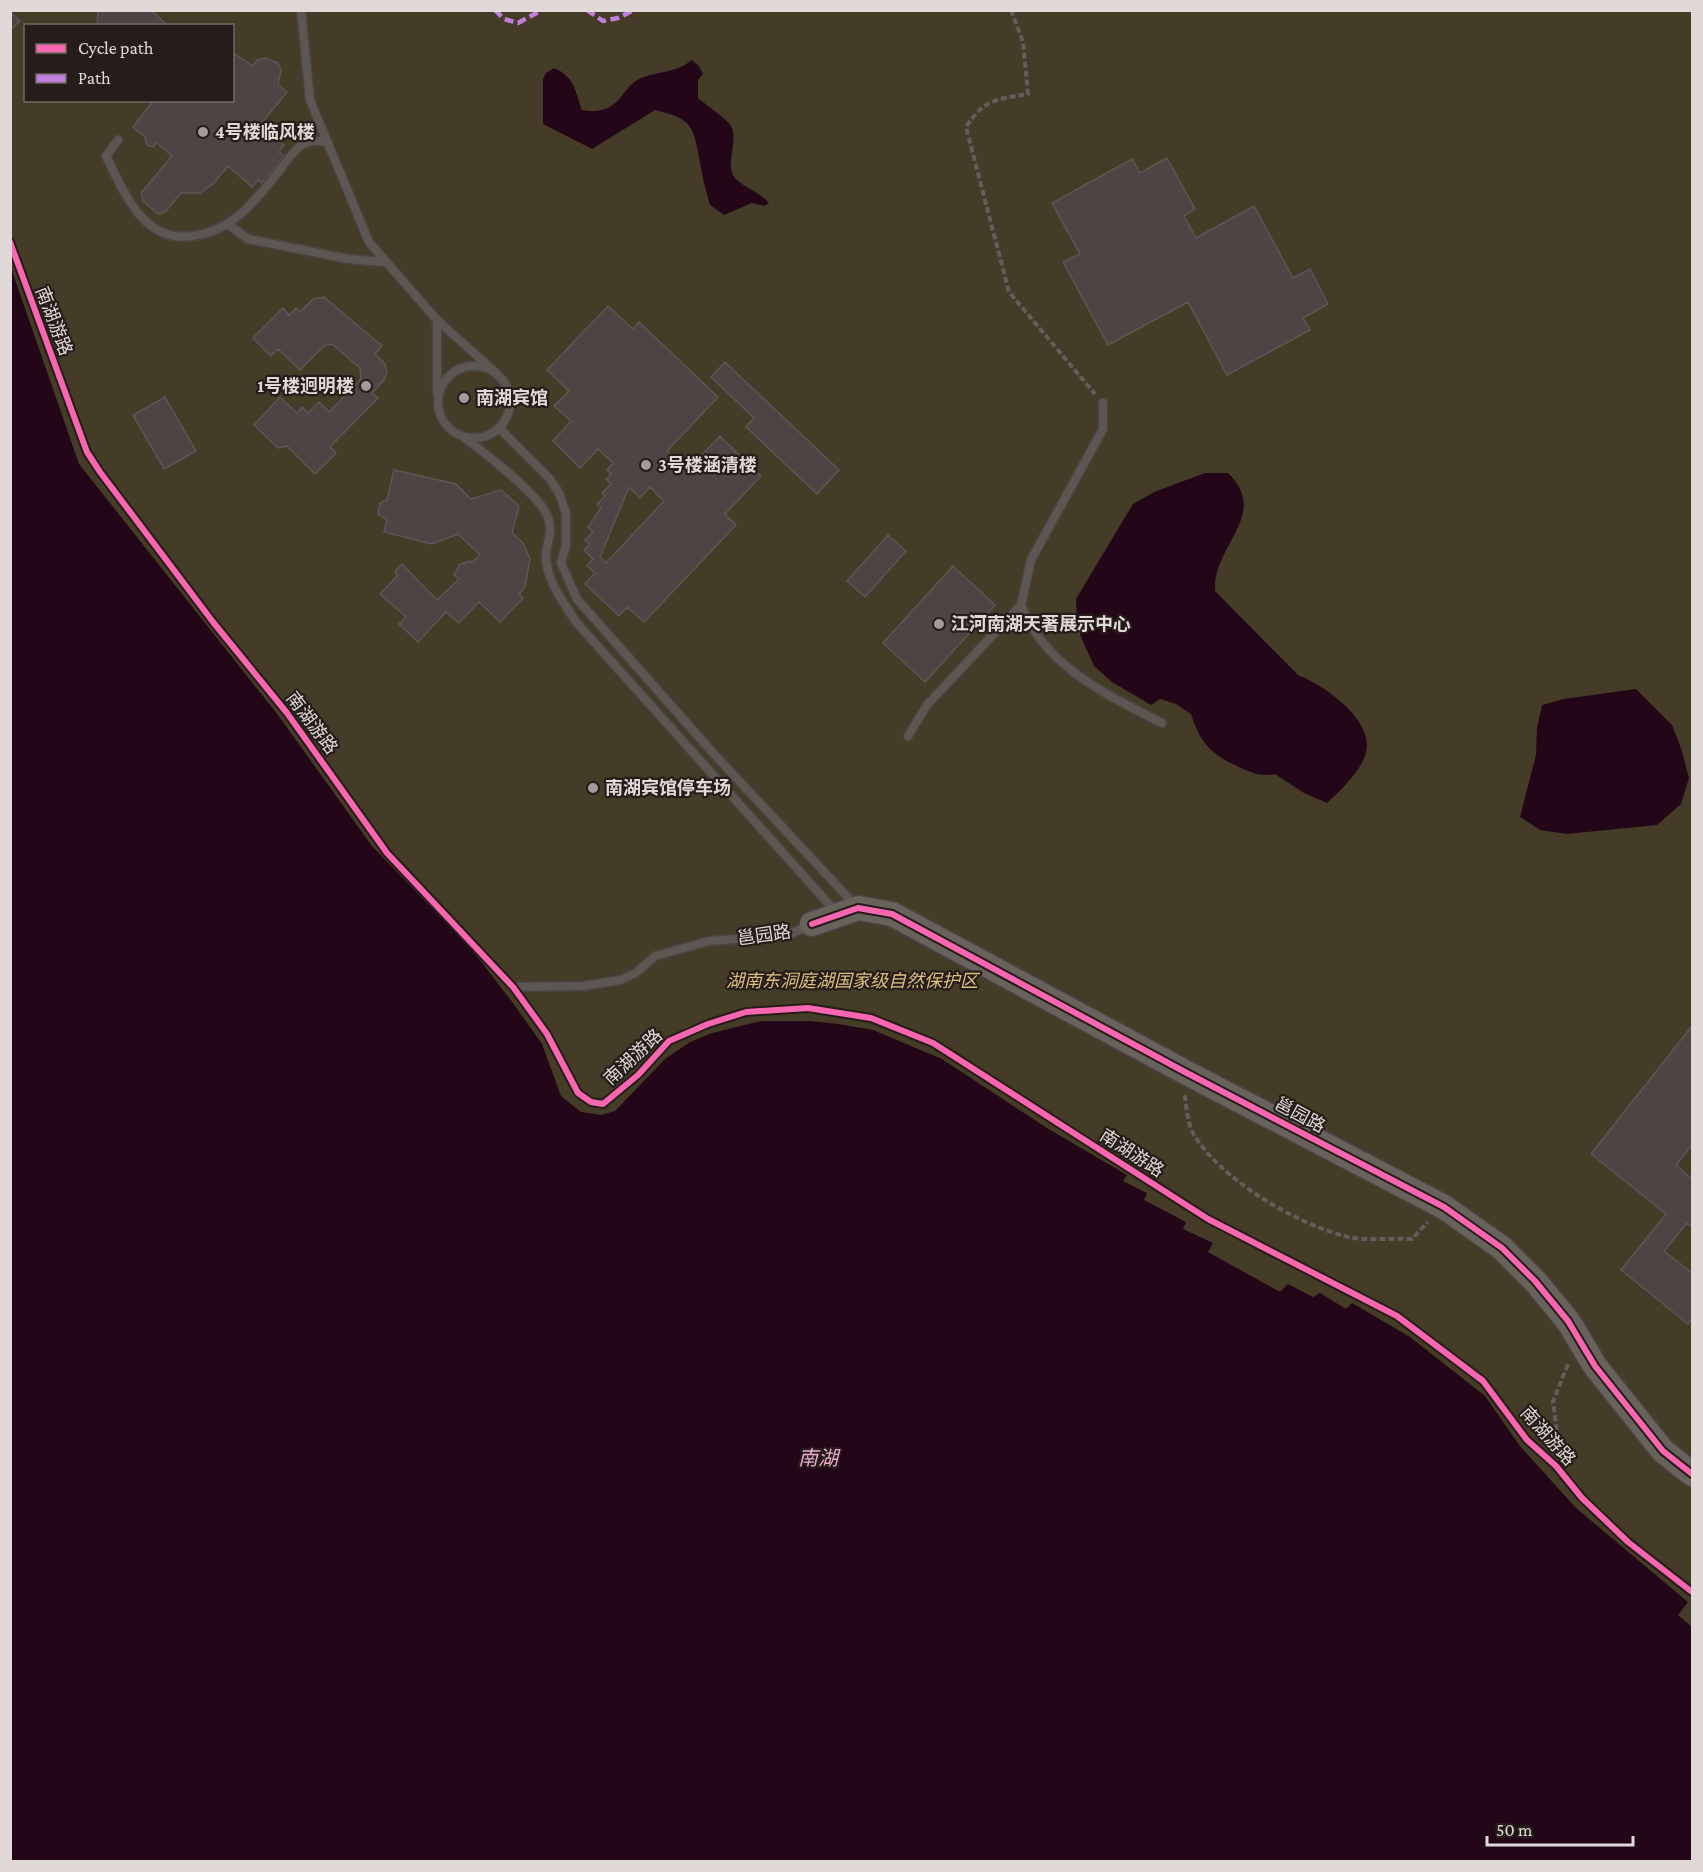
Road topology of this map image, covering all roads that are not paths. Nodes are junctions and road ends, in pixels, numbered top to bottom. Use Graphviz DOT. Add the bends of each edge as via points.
graph roads {
  1 [pos="301,10"];
  2 [pos="118,140"];
  3 [pos="328,142"];
  4 [pos="229,225"];
  5 [pos="384,262"];
  6 [pos="437,320"];
  7 [pos="496,373"];
  8 [pos="1103,403"];
  9 [pos="437,406"];
  10 [pos="500,429"];
  11 [pos="465,438"];
  12 [pos="1021,605"];
  13 [pos="1162,723"];
  14 [pos="908,736"];
  15 [pos="848,912"];
  16 [pos="812,924"];
  17 [pos="513,987"];
  18 [pos="1692,1474"];
  1 -- 3 [label="lane" via="310,100"];
  2 -- 4 [label="lane" via="106,156 132,205 149,225 164,235 182,238"];
  3 -- 4 [label="lane" via="310,141 294,151"];
  3 -- 5 [label="lane" via="369,242"];
  4 -- 5 [label="lane" via="248,239"];
  5 -- 6 [label="lane"];
  6 -- 7 [label="lane"];
  6 -- 9 [label="lane"];
  7 -- 9 [label="lane" via="485,367 460,369 442,383"];
  7 -- 10 [label="lane" via="505,382 510,400 507,419"];
  8 -- 12 [label="lane" via="1103,429 1031,560"];
  9 -- 11 [label="lane" via="446,426"];
  10 -- 11 [label="lane" via="489,436"];
  10 -- 15 [label="lane" via="559,493 566,513 566,545 561,562 577,599"];
  11 -- 15 [label="lane" via="497,463 546,513 551,532 546,554 548,577 576,622"];
  12 -- 13 [label="lane" via="1028,624 1066,668"];
  12 -- 14 [label="lane" via="927,705"];
  15 -- 16 [label="street, 邕园路"];
  15 -- 18 [label="street, 邕园路" via="892,914 1444,1207 1503,1248 1535,1281 1568,1321 1595,1366 1663,1450"];
  16 -- 17 [label="lane, 邕园路" via="788,935 709,941 655,956 621,980 582,986"];
}
